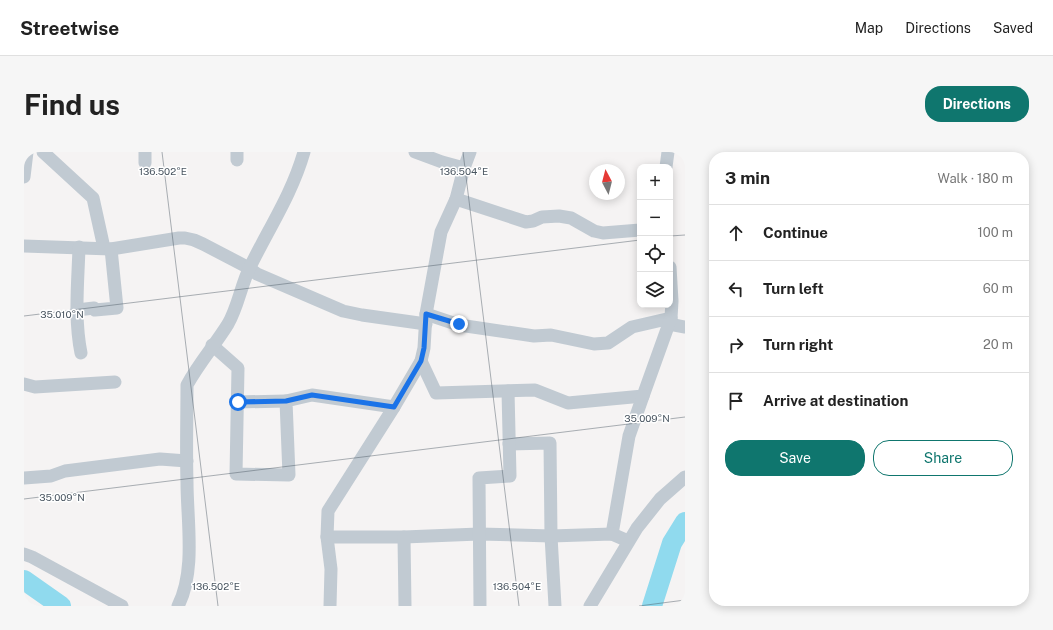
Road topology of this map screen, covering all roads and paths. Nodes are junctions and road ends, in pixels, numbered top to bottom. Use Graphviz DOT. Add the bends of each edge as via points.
graph roads {
  1 [pos="26,152"];
  2 [pos="44,152"];
  3 [pos="304,152"];
  4 [pos="415,152"];
  5 [pos="470,152"];
  6 [pos="668,152"];
  7 [pos="666,164"];
  8 [pos="464,168"];
  9 [pos="24,176"];
  10 [pos="456,199"];
  11 [pos="637,230"];
  12 [pos="24,246"];
  13 [pos="78,247"];
  14 [pos="108,248"];
  15 [pos="250,268"];
  16 [pos="670,272"];
  17 [pos="77,310"];
  18 [pos="426,319"];
  19 [pos="670,321"];
  20 [pos="685,328"];
  21 [pos="212,345"];
  22 [pos="81,353"];
  23 [pos="421,361"];
  24 [pos="115,382"];
  25 [pos="24,384"];
  26 [pos="508,391"];
  27 [pos="643,396"];
  28 [pos="286,401"];
  29 [pos="238,402"];
  30 [pos="394,407"];
  31 [pos="509,444"];
  32 [pos="187,461"];
  33 [pos="24,478"];
  34 [pos="685,478"];
  35 [pos="479,534"];
  36 [pos="612,534"];
  37 [pos="551,536"];
  38 [pos="327,537"];
  39 [pos="404,537"];
  40 [pos="628,541"];
  41 [pos="24,554"];
  42 [pos="122,606"];
  43 [pos="178,606"];
  44 [pos="330,606"];
  45 [pos="405,606"];
  46 [pos="480,606"];
  47 [pos="555,606"];
  48 [pos="590,606"];
  1 -- 9 [label="street"];
  2 -- 14 [label="street" via="93,198"];
  3 -- 15 [label="street" via="287,198"];
  4 -- 8 [label="street"];
  5 -- 8 [label="street"];
  6 -- 7 [label="street"];
  8 -- 10 [label="street"];
  10 -- 11 [label="street" via="526,222 542,217 559,216 571,218 603,233"];
  10 -- 18 [label="street" via="441,232"];
  12 -- 13 [label="street"];
  13 -- 14 [label="street"];
  13 -- 17 [label="street"];
  14 -- 15 [label="street" via="179,238 190,239"];
  14 -- 17 [label="street" via="117,308"];
  15 -- 18 [label="street" via="257,274 343,311 362,315"];
  15 -- 21 [label="street" via="228,323"];
  16 -- 19 [label="street"];
  17 -- 22 [label="street"];
  18 -- 19 [label="street" via="534,336 551,335 602,345 614,341 632,327"];
  18 -- 23 [label="street"];
  19 -- 20 [label="street"];
  19 -- 27 [label="street"];
  21 -- 29 [label="street" via="238,368"];
  21 -- 32 [label="street" via="187,385"];
  23 -- 26 [label="street" via="436,393"];
  23 -- 30 [label="street"];
  24 -- 25 [label="street" via="35,387"];
  26 -- 27 [label="street" via="535,390 568,403"];
  26 -- 31 [label="street"];
  27 -- 36 [label="street" via="629,436"];
  28 -- 29 [label="street"];
  28 -- 29 [label="street" via="289,475 236,474"];
  28 -- 30 [label="street" via="312,395"];
  30 -- 38 [label="street" via="328,512"];
  31 -- 35 [label="street" via="510,476 479,478"];
  31 -- 37 [label="street" via="550,443"];
  32 -- 33 [label="street" via="160,459"];
  32 -- 43 [label="street" via="188,566 182,600"];
  34 -- 40 [label="street" via="660,499"];
  35 -- 37 [label="street"];
  35 -- 39 [label="street"];
  35 -- 46 [label="street"];
  36 -- 37 [label="street"];
  36 -- 40 [label="street"];
  37 -- 47 [label="street"];
  38 -- 39 [label="street"];
  38 -- 44 [label="street" via="331,569"];
  39 -- 45 [label="street"];
  40 -- 48 [label="street"];
  41 -- 42 [label="street"];
}
